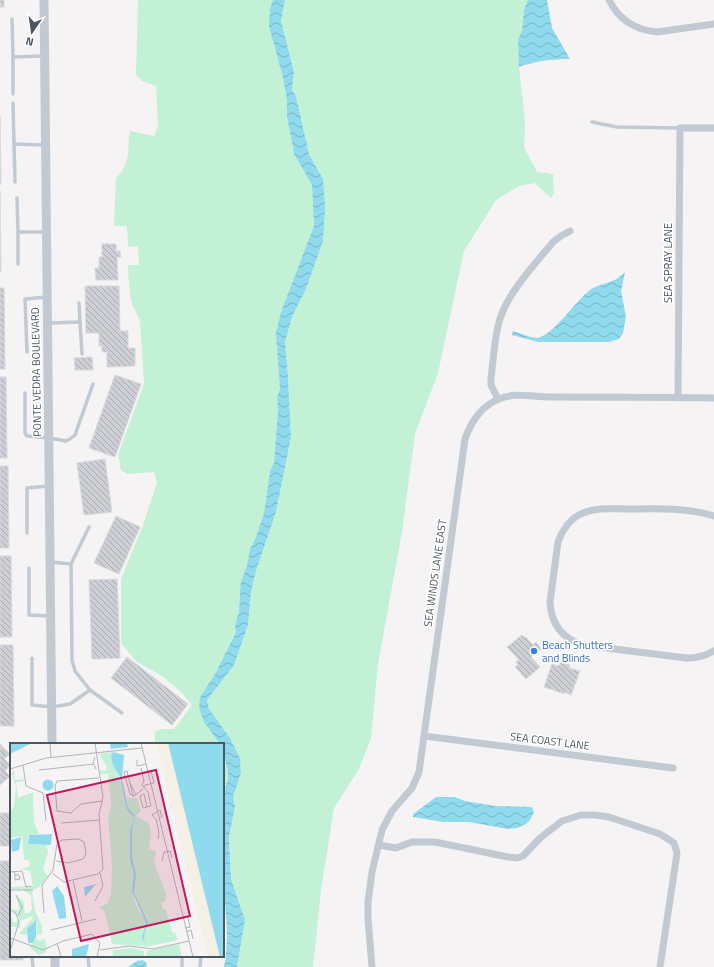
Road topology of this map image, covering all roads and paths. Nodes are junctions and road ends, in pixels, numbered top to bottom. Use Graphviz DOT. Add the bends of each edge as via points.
graph roads {
  1 [pos="44,0"];
  2 [pos="609,0"];
  3 [pos="12,19"];
  4 [pos="714,24"];
  5 [pos="44,56"];
  6 [pos="13,57"];
  7 [pos="12,94"];
  8 [pos="13,103"];
  9 [pos="592,122"];
  10 [pos="680,128"];
  11 [pos="714,128"];
  12 [pos="14,144"];
  13 [pos="46,145"];
  14 [pos="14,182"];
  15 [pos="17,198"];
  16 [pos="570,231"];
  17 [pos="18,232"];
  18 [pos="46,232"];
  19 [pos="18,264"];
  20 [pos="47,297"];
  21 [pos="79,303"];
  22 [pos="80,322"];
  23 [pos="48,323"];
  24 [pos="27,352"];
  25 [pos="82,354"];
  26 [pos="93,384"];
  27 [pos="25,393"];
  28 [pos="678,397"];
  29 [pos="714,398"];
  30 [pos="498,399"];
  31 [pos="49,438"];
  32 [pos="50,486"];
  33 [pos="714,516"];
  34 [pos="89,527"];
  35 [pos="27,533"];
  36 [pos="50,562"];
  37 [pos="71,564"];
  38 [pos="29,568"];
  39 [pos="51,616"];
  40 [pos="714,651"];
  41 [pos="32,658"];
  42 [pos="90,690"];
  43 [pos="52,707"];
  44 [pos="122,713"];
  45 [pos="424,736"];
  46 [pos="52,743"];
  47 [pos="673,768"];
  48 [pos="379,845"];
  49 [pos="32,957"];
  50 [pos="88,957"];
  51 [pos="33,967"];
  52 [pos="89,967"];
  53 [pos="372,967"];
  54 [pos="660,967"];
  1 -- 5 [label="street, PONTE VEDRA BOULEVARD"];
  2 -- 4 [label="street" via="628,24 647,32"];
  3 -- 6 [label="lane"];
  5 -- 6 [label="lane"];
  5 -- 13 [label="street, PONTE VEDRA BOULEVARD"];
  6 -- 7 [label="lane"];
  8 -- 12 [label="lane"];
  9 -- 10 [label="lane" via="617,127"];
  10 -- 11 [label="street"];
  10 -- 28 [label="street, SEA SPRAY LANE"];
  12 -- 13 [label="lane"];
  12 -- 14 [label="lane"];
  13 -- 18 [label="street, PONTE VEDRA BOULEVARD"];
  15 -- 17 [label="lane"];
  16 -- 30 [label="street" via="553,242 543,253 512,295 501,315 491,377"];
  17 -- 18 [label="lane"];
  17 -- 19 [label="lane"];
  18 -- 20 [label="street, PONTE VEDRA BOULEVARD"];
  20 -- 23 [label="street, PONTE VEDRA BOULEVARD"];
  20 -- 24 [label="lane" via="25,298"];
  21 -- 22 [label="lane"];
  22 -- 23 [label="lane"];
  22 -- 25 [label="lane"];
  23 -- 31 [label="street, PONTE VEDRA BOULEVARD"];
  26 -- 31 [label="lane" via="75,435 66,441"];
  27 -- 31 [label="lane" via="25,433 27,436"];
  28 -- 29 [label="street, SEA WINDS LANE EAST"];
  28 -- 30 [label="street, SEA WINDS LANE EAST" via="520,395"];
  30 -- 45 [label="street, SEA WINDS LANE EAST" via="480,412 472,422 465,439"];
  31 -- 32 [label="street, PONTE VEDRA BOULEVARD"];
  32 -- 35 [label="lane" via="27,488"];
  32 -- 36 [label="street, PONTE VEDRA BOULEVARD"];
  33 -- 40 [label="street" via="682,509 599,510 582,513 561,533 550,602 553,621 558,630 565,637 582,645 686,658 696,658"];
  34 -- 37 [label="lane"];
  36 -- 37 [label="lane"];
  36 -- 39 [label="street, PONTE VEDRA BOULEVARD"];
  37 -- 42 [label="lane" via="72,660 75,671"];
  38 -- 39 [label="lane" via="29,615"];
  39 -- 43 [label="street, PONTE VEDRA BOULEVARD"];
  41 -- 43 [label="lane" via="32,705"];
  42 -- 43 [label="lane" via="70,704"];
  42 -- 44 [label="lane"];
  43 -- 46 [label="street, PONTE VEDRA BOULEVARD"];
  45 -- 47 [label="street, SEA COAST LANE"];
  45 -- 48 [label="street, SEA WINDS LANE EAST" via="416,781 387,820"];
  48 -- 53 [label="street, SEA WINDS LANE EAST" via="368,902"];
  48 -- 54 [label="street" via="396,848 412,842 435,842 517,858 523,856 540,838 562,821 595,815 609,817 660,834 674,843 677,856"];
  49 -- 51 [label="lane"];
  50 -- 52 [label="lane"];
}
